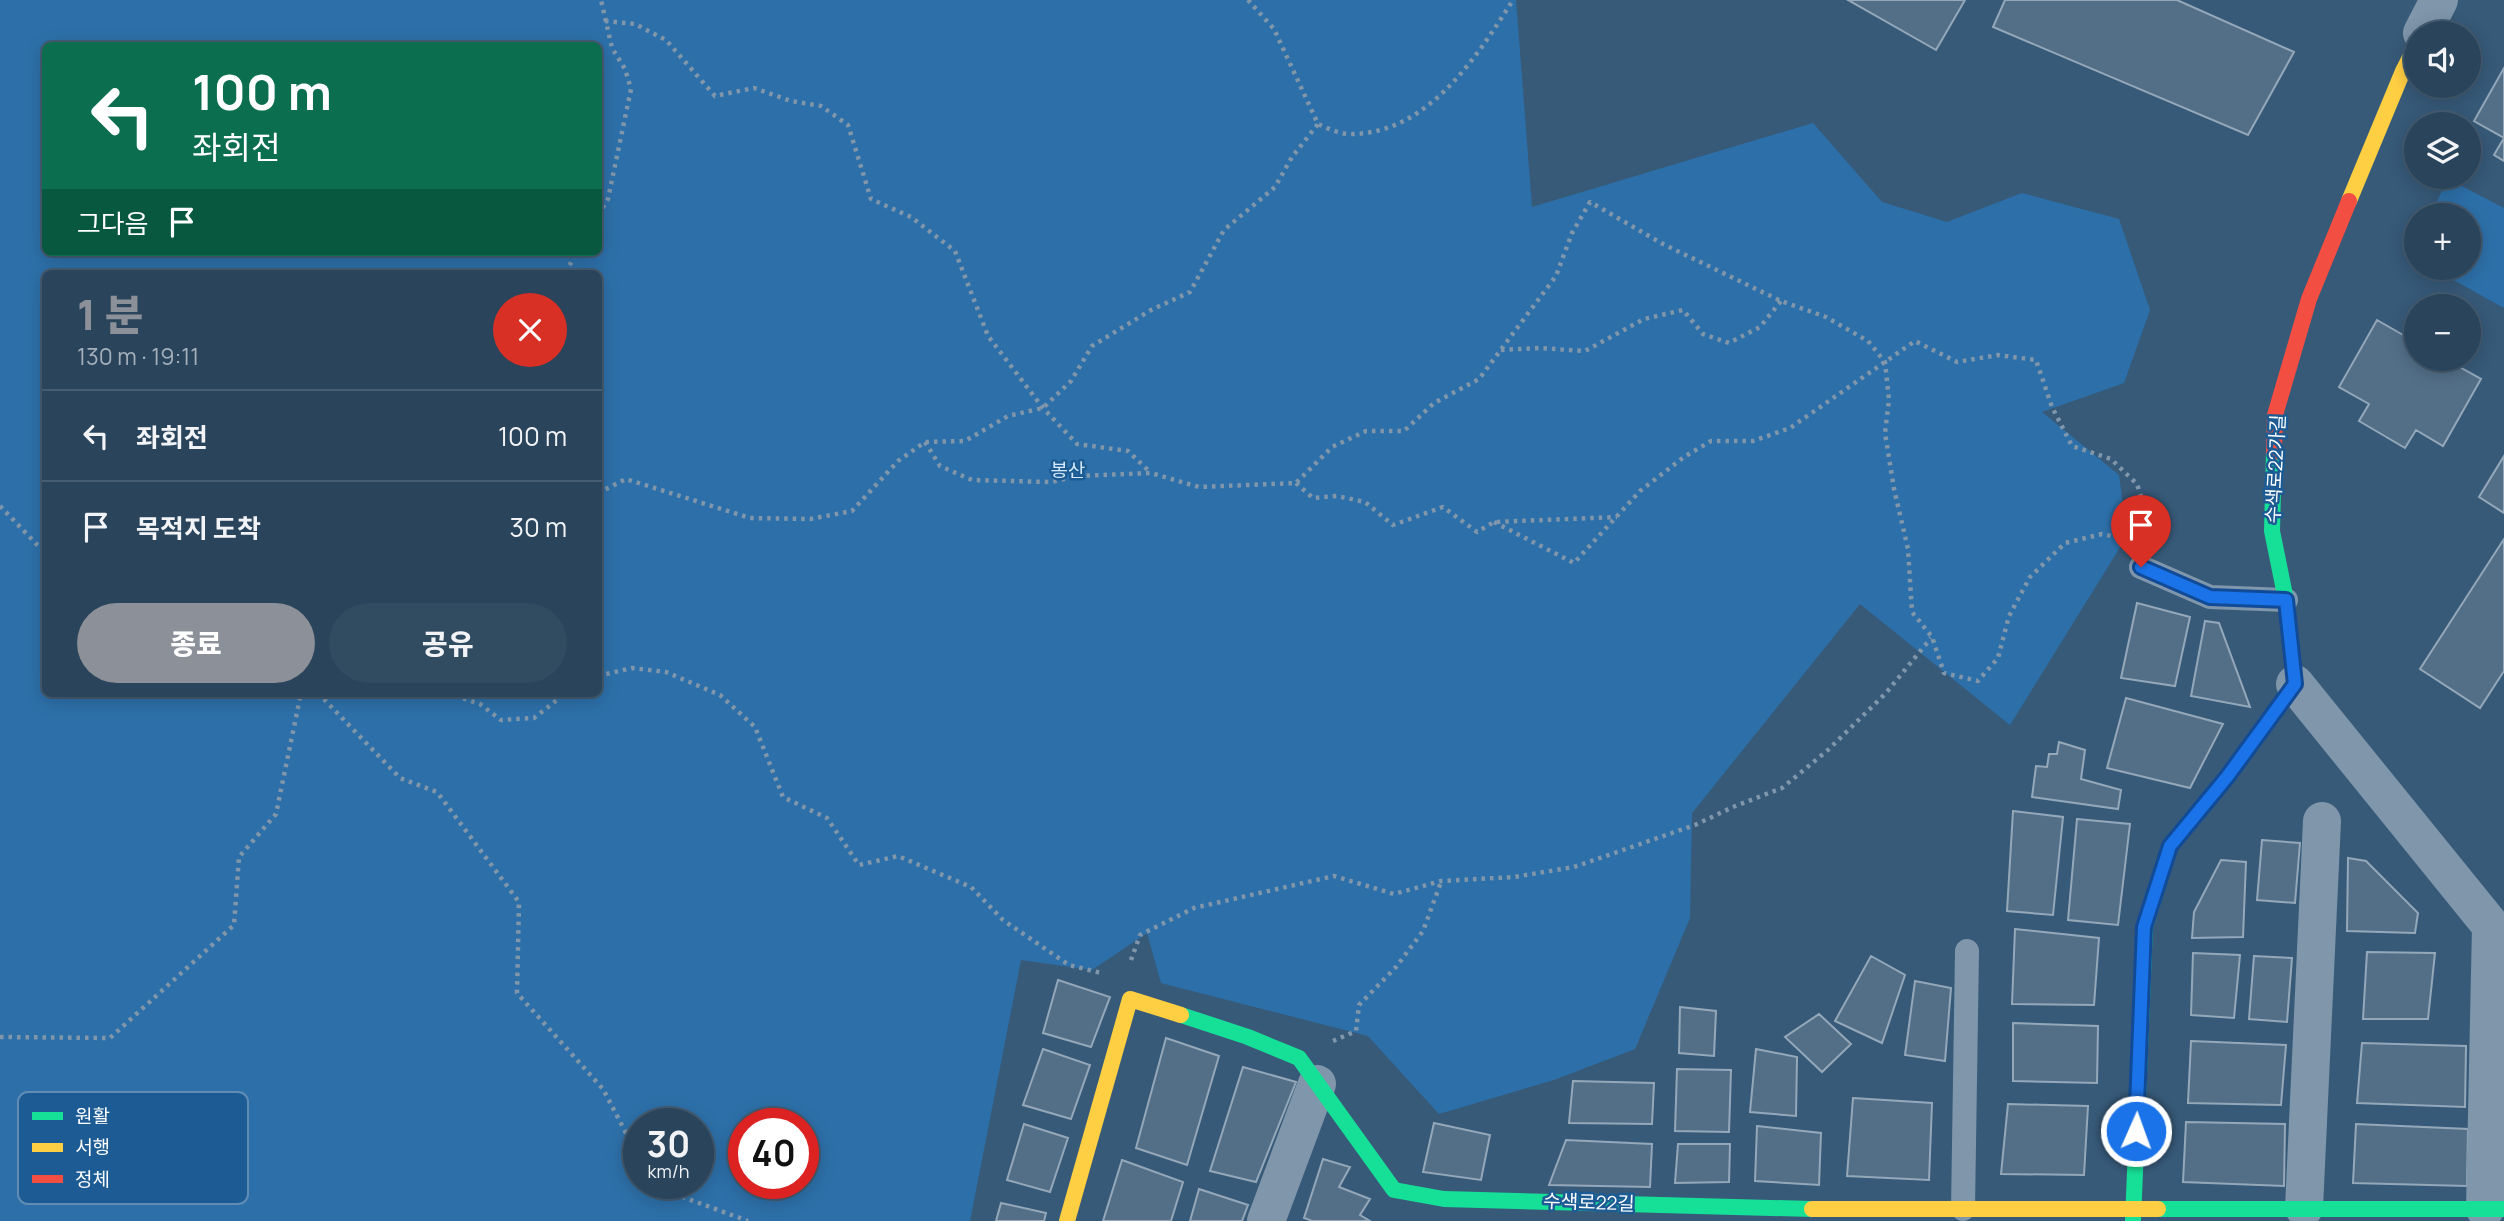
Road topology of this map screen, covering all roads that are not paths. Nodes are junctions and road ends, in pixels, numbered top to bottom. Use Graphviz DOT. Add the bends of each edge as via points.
graph roads {
  1 [pos="2439,0"];
  2 [pos="2428,21"];
  3 [pos="2404,69"];
  4 [pos="2141,567"];
  5 [pos="2286,600"];
  6 [pos="2295,684"];
  7 [pos="2322,821"];
  8 [pos="2498,932"];
  9 [pos="1967,951"];
  10 [pos="1317,1084"];
  11 [pos="2304,1208"];
  12 [pos="1963,1209"];
  13 [pos="2495,1209"];
  14 [pos="2133,1214"];
  15 [pos="1806,1215"];
  16 [pos="1068,1221"];
  17 [pos="1266,1221"];
  1 -- 2 [label="street"];
  3 -- 5 [label="street, 수색로22가길" via="2309,299 2275,415 2272,531"];
  4 -- 5 [label="lane" via="2210,597"];
  5 -- 6 [label="street, 수색로22가길"];
  6 -- 8 [label="street"];
  6 -- 14 [label="street" via="2170,846 2144,927"];
  7 -- 11 [label="street"];
  8 -- 13 [label="street"];
  9 -- 12 [label="lane"];
  10 -- 15 [label="street, 수색로22길" via="1394,1190 1444,1199"];
  10 -- 16 [label="street, 수색로22길" via="1300,1058 1129,999"];
  10 -- 17 [label="street"];
  11 -- 13 [label="street, 수색로22길"];
  11 -- 14 [label="street, 수색로22길"];
  12 -- 14 [label="street, 수색로22길"];
  12 -- 15 [label="street, 수색로22길"];
}
